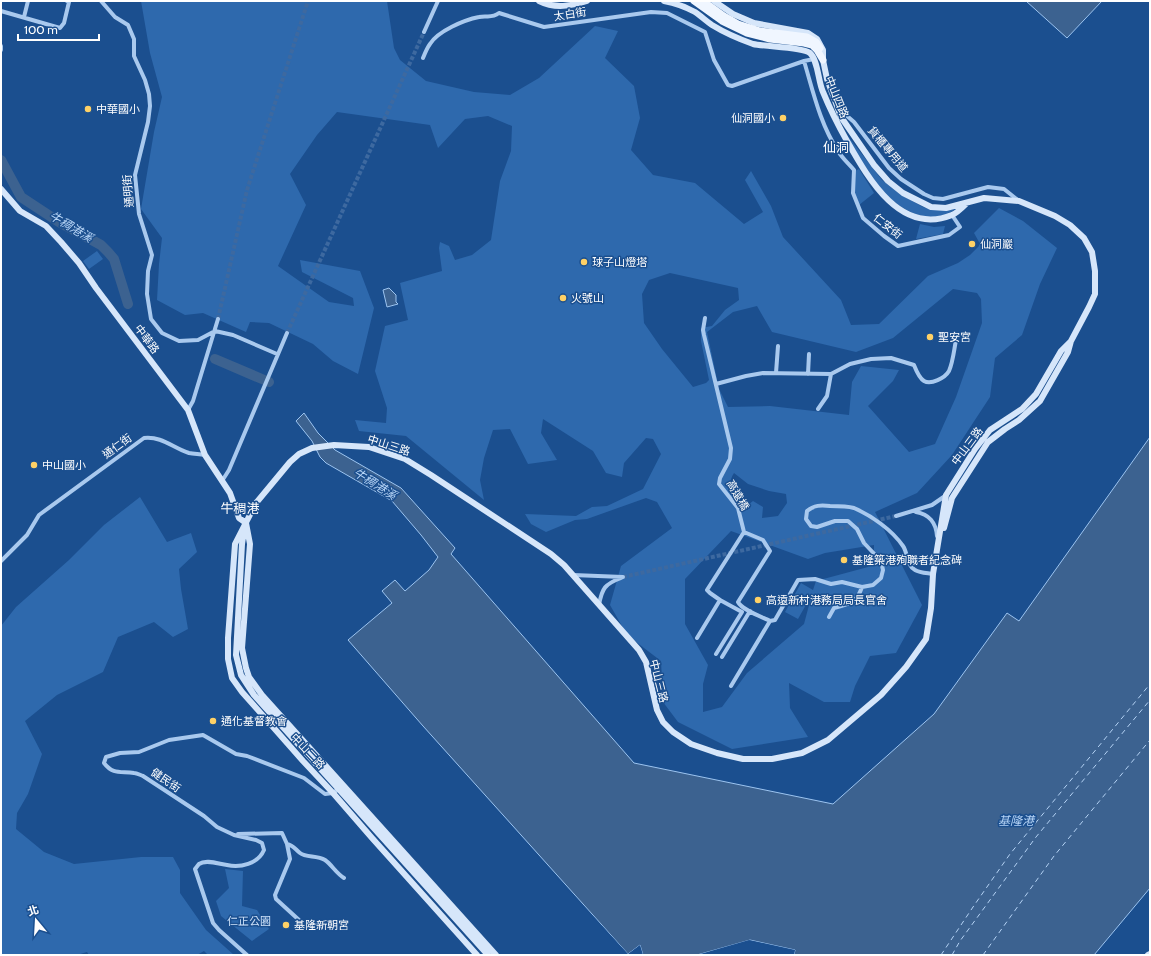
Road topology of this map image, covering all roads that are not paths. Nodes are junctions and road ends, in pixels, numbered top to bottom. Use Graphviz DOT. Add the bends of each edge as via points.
graph roads {
  1 [pos="28,1"];
  2 [pos="67,1"];
  3 [pos="101,1"];
  4 [pos="438,1"];
  5 [pos="540,1"];
  6 [pos="587,1"];
  7 [pos="664,1"];
  8 [pos="694,1"];
  9 [pos="703,1"];
  10 [pos="714,1"];
  11 [pos="1,11"];
  12 [pos="24,17"];
  13 [pos="424,32"];
  14 [pos="795,39"];
  15 [pos="1,46"];
  16 [pos="1,50"];
  17 [pos="423,58"];
  18 [pos="814,59"];
  19 [pos="823,60"];
  20 [pos="804,61"];
  21 [pos="837,107"];
  22 [pos="1,189"];
  23 [pos="1019,200"];
  24 [pos="969,202"];
  25 [pos="952,215"];
  26 [pos="705,318"];
  27 [pos="218,319"];
  28 [pos="215,331"];
  29 [pos="287,332"];
  30 [pos="956,340"];
  31 [pos="1071,341"];
  32 [pos="778,346"];
  33 [pos="277,354"];
  34 [pos="809,354"];
  35 [pos="776,373"];
  36 [pos="808,374"];
  37 [pos="831,374"];
  38 [pos="716,384"];
  39 [pos="818,409"];
  40 [pos="188,410"];
  41 [pos="312,448"];
  42 [pos="205,455"];
  43 [pos="222,481"];
  44 [pos="946,495"];
  45 [pos="914,512"];
  46 [pos="896,516"];
  47 [pos="246,523"];
  48 [pos="744,532"];
  49 [pos="938,542"];
  50 [pos="1,561"];
  51 [pos="933,574"];
  52 [pos="573,575"];
  53 [pos="862,587"];
  54 [pos="720,600"];
  55 [pos="600,604"];
  56 [pos="750,611"];
  57 [pos="829,617"];
  58 [pos="770,621"];
  59 [pos="697,638"];
  60 [pos="716,654"];
  61 [pos="722,657"];
  62 [pos="731,686"];
  63 [pos="339,789"];
  64 [pos="234,835"];
  65 [pos="287,844"];
  66 [pos="344,878"];
  67 [pos="298,920"];
  68 [pos="247,955"];
  69 [pos="477,955"];
  70 [pos="488,955"];
  71 [pos="496,955"];
  1 -- 12 [label="street"];
  2 -- 12 [label="street" via="69,2 64,24 60,28"];
  3 -- 28 [label="street, 通明街" via="115,17 128,25 134,39 134,56 149,94 148,122 135,175 139,214 152,255 147,294 151,319 162,333 179,341 198,340"];
  4 -- 13 [label="street"];
  5 -- 6 [label="street" via="561,6"];
  7 -- 18 [label="street" via="695,12 729,35 767,46 803,50 810,53"];
  8 -- 14 [label="main road" via="736,29 758,37"];
  9 -- 14 [label="main road" via="738,24"];
  10 -- 19 [label="street, 中山三路" via="733,14 754,23 810,34 822,47"];
  11 -- 12 [label="street"];
  14 -- 19 [label="main road" via="807,37 816,42 821,49"];
  15 -- 16 [label="street"];
  17 -- 20 [label="street, 太白街" via="435,38 458,23 480,17 494,17 499,13 544,27 651,12 667,13 705,32 714,60 728,85 732,86"];
  18 -- 20 [label="street, 太白街"];
  18 -- 25 [label="street, 中山四路" via="828,106 870,181 906,214 934,219"];
  19 -- 21 [label="street, 中山三路"];
  20 -- 25 [label="street, 仁安街" via="830,138 854,170 853,193 863,218 898,246 949,235 960,227"];
  21 -- 23 [label="street, 貨櫃專用道" via="854,122 889,168 924,194 943,199 988,187 1004,190"];
  21 -- 24 [label="street, 中山三路" via="841,117 874,165 888,181 904,193 931,207 946,208"];
  22 -- 40 [label="street, 中華路" via="20,210 46,226 79,263"];
  23 -- 24 [label="street, 中山三路" via="984,198"];
  23 -- 31 [label="street, 中山三路" via="1070,225 1084,238 1092,252 1095,294"];
  24 -- 25 [label="street, 中山四路"];
  26 -- 38 [label="street" via="704,336"];
  27 -- 28 [label="street"];
  28 -- 33 [label="street" via="233,335"];
  28 -- 40 [label="street" via="193,402"];
  29 -- 33 [label="street"];
  30 -- 37 [label="street" via="946,375 928,382 920,377 914,365 891,358 850,364"];
  31 -- 44 [label="street, 中山三路" via="1061,352 1036,394 1022,409 990,430"];
  31 -- 49 [label="street, 中山三路" via="1068,352 1040,401 988,442 952,498"];
  32 -- 35 [label="street"];
  33 -- 43 [label="street" via="229,470"];
  34 -- 36 [label="street"];
  35 -- 36 [label="street"];
  35 -- 38 [label="street" via="746,376"];
  36 -- 37 [label="street"];
  37 -- 39 [label="street" via="827,396"];
  38 -- 48 [label="street, 高遠橋" via="731,448 730,459 719,484 738,508"];
  40 -- 42 [label="street, 中華路"];
  41 -- 47 [label="street, 中山二路" via="299,454 276,477 256,503"];
  41 -- 52 [label="street, 中山三路" via="331,445 369,447 405,459 551,554"];
  42 -- 43 [label="street, 中華路"];
  42 -- 50 [label="street, 通仁街" via="188,452 152,437 144,438 39,515 27,535"];
  43 -- 47 [label="street, 中華路" via="230,492 239,518"];
  44 -- 45 [label="street"];
  44 -- 49 [label="street, 中山三路"];
  45 -- 46 [label="street"];
  45 -- 49 [label="street" via="931,519"];
  47 -- 63 [label="street, 中山二路" via="250,544 242,648 246,668 262,695"];
  47 -- 63 [label="street, 中山二路" via="234,544 228,638 228,659 232,678 303,761"];
  48 -- 54 [label="street" via="707,590"];
  48 -- 56 [label="street" via="762,540 770,551 738,602"];
  49 -- 51 [label="street, 中山三路"];
  51 -- 53 [label="street" via="915,570 899,541 867,515 853,508 812,506 807,511 806,519 811,526 848,521 881,561 881,578 873,585"];
  51 -- 55 [label="street, 中山三路" via="932,608 926,639 906,667 881,695 828,740 802,753 772,759 743,759 717,753 691,744 673,732 657,710 646,662"];
  52 -- 55 [label="street, 中山三路"];
  52 -- 55 [label="street" via="623,577 609,583 602,592"];
  53 -- 57 [label="street" via="858,598 850,604 834,608"];
  53 -- 58 [label="street" via="842,582 831,584 815,579 798,580 775,620"];
  54 -- 59 [label="street"];
  54 -- 60 [label="street" via="742,612"];
  56 -- 58 [label="street"];
  56 -- 61 [label="street"];
  58 -- 62 [label="street"];
  63 -- 64 [label="street, 健民街" via="325,794 304,778 236,754 203,736 169,740 139,752 106,757 104,763 112,772 143,776 217,827"];
  63 -- 69 [label="street, 中山二路" via="372,838"];
  63 -- 70 [label="street, 中山二路"];
  63 -- 71 [label="street"];
  64 -- 65 [label="street" via="282,833"];
  64 -- 68 [label="street, 健民街" via="262,843 264,850 261,857 242,866 204,862 198,864 195,869 213,923"];
  65 -- 66 [label="street" via="292,844 301,854 325,860"];
  65 -- 67 [label="street" via="290,859 275,895"];
}
